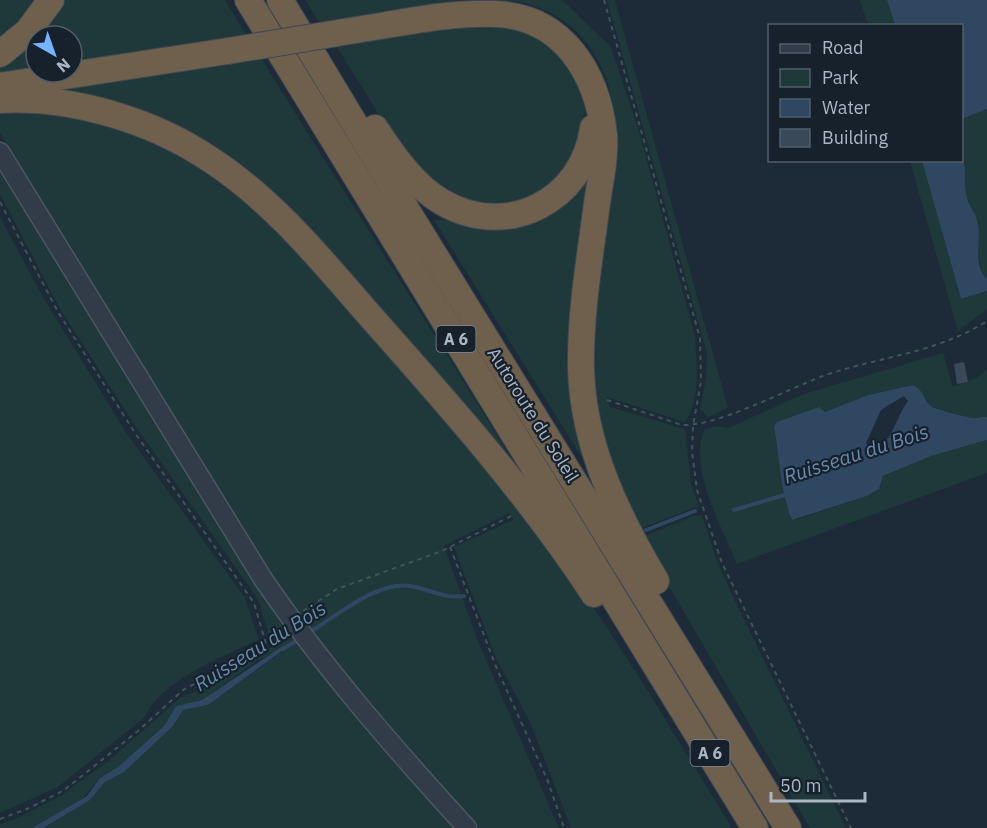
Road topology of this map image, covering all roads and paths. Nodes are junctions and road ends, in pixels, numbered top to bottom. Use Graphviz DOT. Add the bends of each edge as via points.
graph roads {
  1 [pos="51,0"];
  2 [pos="248,0"];
  3 [pos="280,0"];
  4 [pos="604,0"];
  5 [pos="0,54"];
  6 [pos="326,75"];
  7 [pos="0,86"];
  8 [pos="0,100"];
  9 [pos="597,101"];
  10 [pos="0,152"];
  11 [pos="0,202"];
  12 [pos="987,321"];
  13 [pos="607,400"];
  14 [pos="693,426"];
  15 [pos="511,516"];
  16 [pos="450,547"];
  17 [pos="293,623"];
  18 [pos="266,644"];
  19 [pos="665,678"];
  20 [pos="700,683"];
  21 [pos="0,819"];
  22 [pos="466,828"];
  23 [pos="564,828"];
  24 [pos="755,828"];
  25 [pos="788,828"];
  26 [pos="851,828"];
  1 -- 5 [label="highway" via="28,31"];
  2 -- 19 [label="highway, Autoroute du Soleil / A 6"];
  3 -- 6 [label="highway, Autoroute du Soleil / A 6"];
  4 -- 14 [label="path" via="700,338 701,381"];
  6 -- 9 [label="highway" via="355,98 386,145 440,201 458,210 491,217 529,211 560,194 571,183 588,153"];
  6 -- 20 [label="highway, Autoroute du Soleil / A 6"];
  7 -- 9 [label="highway, bridge" via="356,30 498,14 538,24 568,45 586,70"];
  8 -- 19 [label="highway" via="55,103 134,122 172,138 240,179 342,284 490,452 577,568 631,652"];
  9 -- 20 [label="highway" via="604,135 582,326 585,406 606,484 622,522 693,645"];
  10 -- 17 [label="street" via="229,526"];
  11 -- 18 [label="path" via="58,312 135,433 254,603"];
  12 -- 14 [label="path" via="939,345 825,376"];
  13 -- 14 [label="path"];
  14 -- 26 [label="path" via="697,490 722,563"];
  15 -- 16 [label="path"];
  16 -- 17 [label="path" via="337,589"];
  16 -- 23 [label="path"];
  17 -- 18 [label="path"];
  17 -- 22 [label="street" via="388,742"];
  18 -- 21 [label="path" via="183,690 63,791"];
  19 -- 24 [label="highway, Autoroute du Soleil / A 6"];
  20 -- 25 [label="highway, Autoroute du Soleil / A 6"];
}
